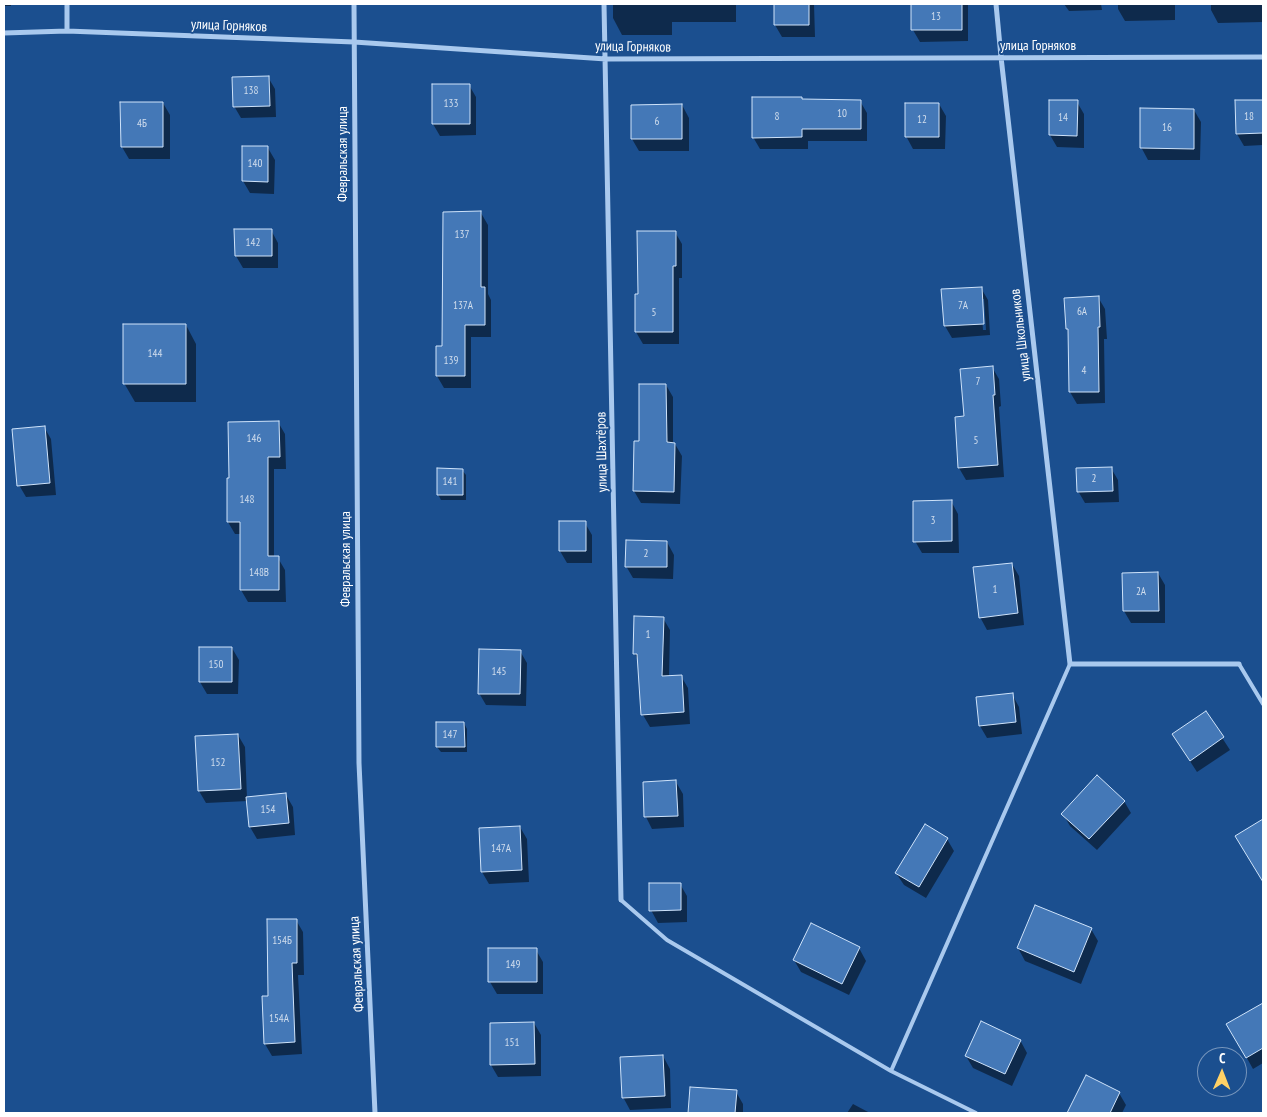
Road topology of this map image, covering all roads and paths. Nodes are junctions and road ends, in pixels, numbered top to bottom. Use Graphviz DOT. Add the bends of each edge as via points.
graph roads {
  1 [pos="67,4"];
  2 [pos="354,4"];
  3 [pos="604,4"];
  4 [pos="996,4"];
  5 [pos="67,31"];
  6 [pos="4,32"];
  7 [pos="354,42"];
  8 [pos="1001,57"];
  9 [pos="1263,57"];
  10 [pos="606,59"];
  11 [pos="1070,664"];
  12 [pos="1239,664"];
  13 [pos="1263,704"];
  14 [pos="622,900"];
  15 [pos="891,1071"];
  16 [pos="375,1113"];
  17 [pos="976,1113"];
  1 -- 5 [label="street"];
  2 -- 7 [label="street, Февральская улица"];
  3 -- 10 [label="street, улица Шахтёров"];
  4 -- 8 [label="street, улица Школьников"];
  5 -- 6 [label="street, улица Горняков"];
  5 -- 7 [label="street, улица Горняков"];
  7 -- 10 [label="street, улица Горняков"];
  7 -- 16 [label="street, Февральская улица" via="359,763"];
  8 -- 9 [label="street, улица Горняков"];
  8 -- 10 [label="street, улица Горняков"];
  8 -- 11 [label="street, улица Школьников"];
  10 -- 14 [label="street, улица Шахтёров"];
  11 -- 12 [label="street"];
  11 -- 15 [label="lane"];
  12 -- 13 [label="lane"];
  14 -- 15 [label="lane" via="667,940"];
  15 -- 17 [label="lane"];
}
